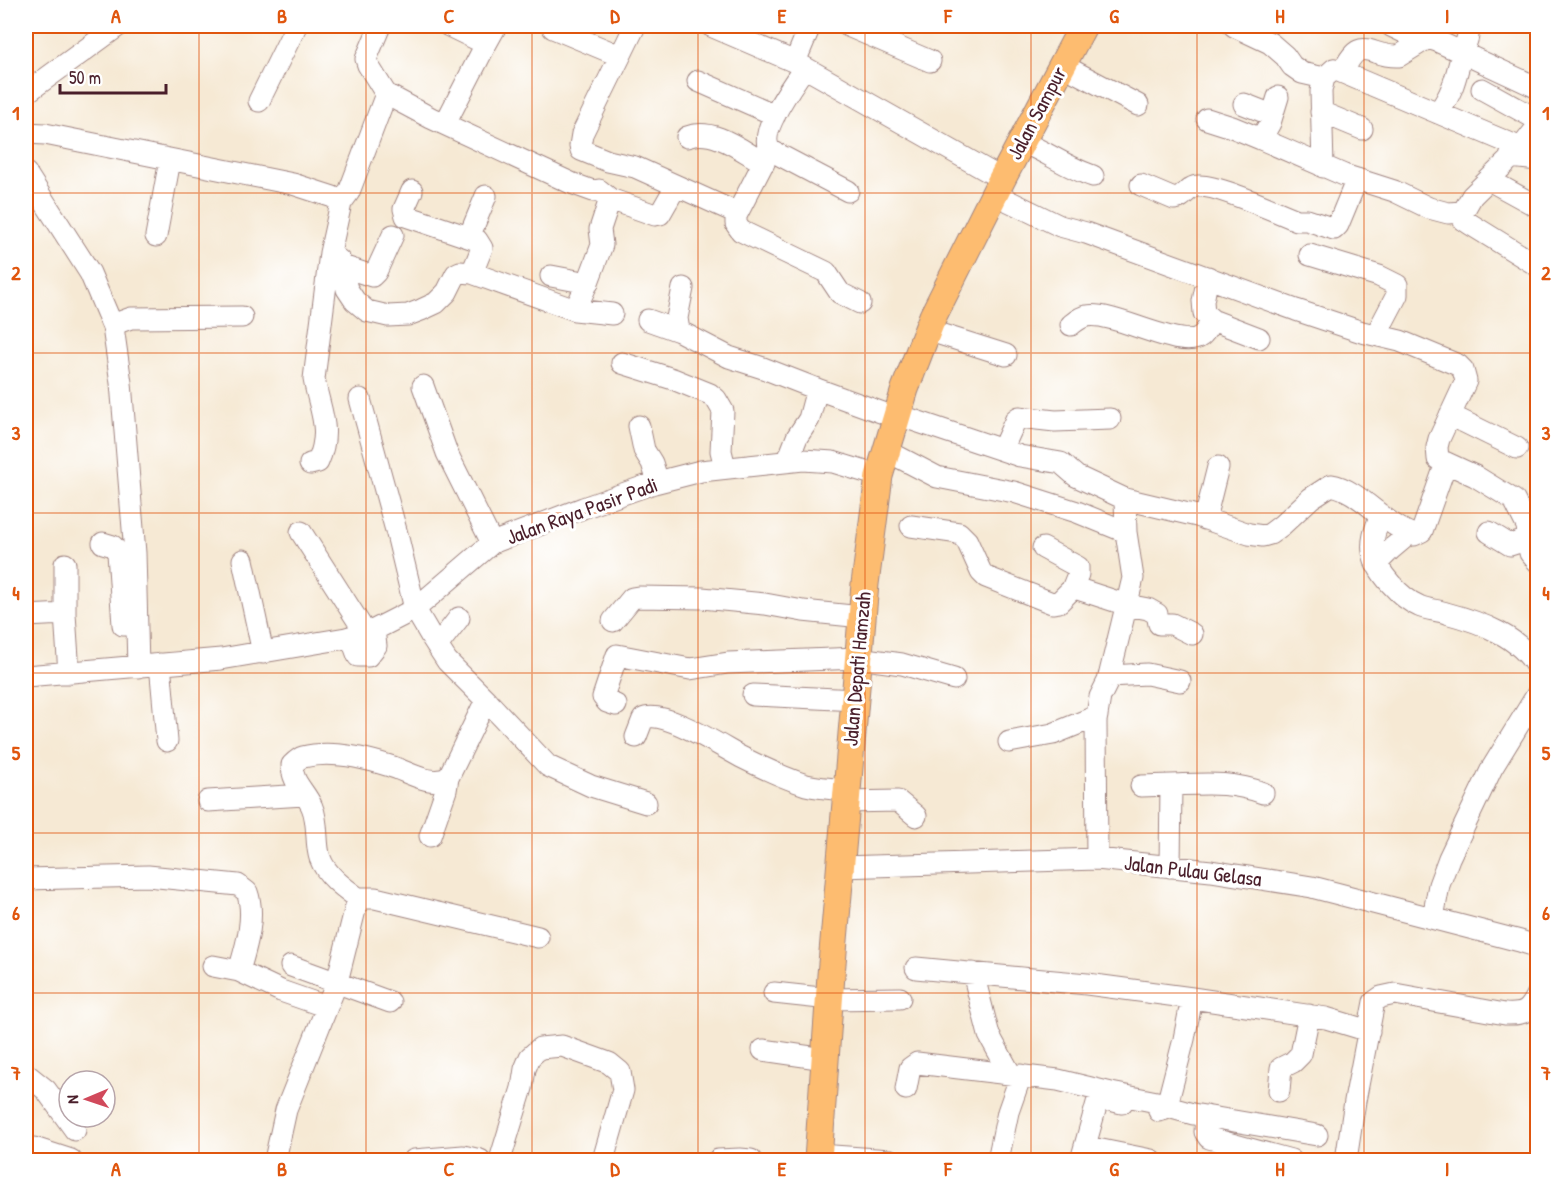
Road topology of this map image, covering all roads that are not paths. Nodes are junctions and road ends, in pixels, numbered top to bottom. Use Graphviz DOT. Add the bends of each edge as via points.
graph roads {
  1 [pos="118,26"];
  2 [pos="296,26"];
  3 [pos="380,26"];
  4 [pos="449,26"];
  5 [pos="635,26"];
  6 [pos="711,26"];
  7 [pos="810,26"];
  8 [pos="848,26"];
  9 [pos="1083,26"];
  10 [pos="1234,26"];
  11 [pos="1391,26"];
  12 [pos="1468,26"];
  13 [pos="553,28"];
  14 [pos="491,35"];
  15 [pos="1428,38"];
  16 [pos="1462,53"];
  17 [pos="620,56"];
  18 [pos="930,61"];
  19 [pos="800,65"];
  20 [pos="1062,65"];
  21 [pos="1334,75"];
  22 [pos="698,81"];
  23 [pos="1538,88"];
  24 [pos="1482,89"];
  25 [pos="26,93"];
  26 [pos="386,94"];
  27 [pos="259,101"];
  28 [pos="1244,104"];
  29 [pos="1138,105"];
  30 [pos="1321,112"];
  31 [pos="1438,113"];
  32 [pos="775,115"];
  33 [pos="1207,119"];
  34 [pos="1538,120"];
  35 [pos="445,124"];
  36 [pos="1538,126"];
  37 [pos="1362,129"];
  38 [pos="26,133"];
  39 [pos="687,137"];
  40 [pos="1261,139"];
  41 [pos="1022,142"];
  42 [pos="1523,155"];
  43 [pos="767,157"];
  44 [pos="170,160"];
  45 [pos="611,162"];
  46 [pos="1323,167"];
  47 [pos="26,172"];
  48 [pos="1093,176"];
  49 [pos="1357,179"];
  50 [pos="1489,180"];
  51 [pos="1141,185"];
  52 [pos="676,186"];
  53 [pos="412,191"];
  54 [pos="848,191"];
  55 [pos="995,191"];
  56 [pos="604,194"];
  57 [pos="486,196"];
  58 [pos="340,202"];
  59 [pos="1538,207"];
  60 [pos="1463,212"];
  61 [pos="737,213"];
  62 [pos="393,235"];
  63 [pos="156,236"];
  64 [pos="469,237"];
  65 [pos="1310,255"];
  66 [pos="336,259"];
  67 [pos="1538,266"];
  68 [pos="472,273"];
  69 [pos="551,276"];
  70 [pos="1208,277"];
  71 [pos="588,283"];
  72 [pos="683,288"];
  73 [pos="860,303"];
  74 [pos="574,310"];
  75 [pos="612,315"];
  76 [pos="242,317"];
  77 [pos="648,320"];
  78 [pos="1212,320"];
  79 [pos="1071,325"];
  80 [pos="113,327"];
  81 [pos="927,330"];
  82 [pos="678,331"];
  83 [pos="1376,335"];
  84 [pos="1258,338"];
  85 [pos="1006,355"];
  86 [pos="622,363"];
  87 [pos="423,386"];
  88 [pos="817,389"];
  89 [pos="360,399"];
  90 [pos="1450,415"];
  91 [pos="898,416"];
  92 [pos="1110,419"];
  93 [pos="639,426"];
  94 [pos="1517,448"];
  95 [pos="1002,450"];
  96 [pos="788,460"];
  97 [pos="883,463"];
  98 [pos="1446,463"];
  99 [pos="310,464"];
  100 [pos="1218,466"];
  101 [pos="725,467"];
  102 [pos="658,482"];
  103 [pos="1125,499"];
  104 [pos="1380,516"];
  105 [pos="1205,519"];
  106 [pos="911,526"];
  107 [pos="301,532"];
  108 [pos="1125,532"];
  109 [pos="1489,532"];
  110 [pos="1410,534"];
  111 [pos="1529,539"];
  112 [pos="103,543"];
  113 [pos="492,543"];
  114 [pos="1043,548"];
  115 [pos="243,560"];
  116 [pos="1538,562"];
  117 [pos="65,564"];
  118 [pos="1376,564"];
  119 [pos="1072,589"];
  120 [pos="1127,605"];
  121 [pos="415,609"];
  122 [pos="65,614"];
  123 [pos="26,616"];
  124 [pos="862,617"];
  125 [pos="459,618"];
  126 [pos="613,621"];
  127 [pos="364,633"];
  128 [pos="1192,634"];
  129 [pos="436,646"];
  130 [pos="263,653"];
  131 [pos="858,658"];
  132 [pos="160,664"];
  133 [pos="132,667"];
  134 [pos="1538,669"];
  135 [pos="69,673"];
  136 [pos="26,676"];
  137 [pos="1109,676"];
  138 [pos="954,679"];
  139 [pos="1180,681"];
  140 [pos="1538,693"];
  141 [pos="753,695"];
  142 [pos="486,700"];
  143 [pos="856,700"];
  144 [pos="615,705"];
  145 [pos="1097,716"];
  146 [pos="636,737"];
  147 [pos="167,741"];
  148 [pos="1009,742"];
  149 [pos="447,778"];
  150 [pos="1172,785"];
  151 [pos="1141,786"];
  152 [pos="1263,793"];
  153 [pos="304,795"];
  154 [pos="847,796"];
  155 [pos="208,801"];
  156 [pos="646,803"];
  157 [pos="916,816"];
  158 [pos="430,836"];
  159 [pos="1097,860"];
  160 [pos="841,867"];
  161 [pos="1170,867"];
  162 [pos="26,879"];
  163 [pos="358,898"];
  164 [pos="1433,918"];
  165 [pos="538,938"];
  166 [pos="1538,948"];
  167 [pos="213,966"];
  168 [pos="291,966"];
  169 [pos="916,968"];
  170 [pos="239,971"];
  171 [pos="973,973"];
  172 [pos="337,982"];
  173 [pos="774,993"];
  174 [pos="1538,994"];
  175 [pos="900,998"];
  176 [pos="1192,998"];
  177 [pos="830,999"];
  178 [pos="390,1002"];
  179 [pos="327,1007"];
  180 [pos="1309,1015"];
  181 [pos="1369,1031"];
  182 [pos="763,1050"];
  183 [pos="825,1059"];
  184 [pos="26,1074"];
  185 [pos="1016,1074"];
  186 [pos="906,1089"];
  187 [pos="1279,1091"];
  188 [pos="1167,1104"];
  189 [pos="1206,1116"];
  190 [pos="75,1130"];
  191 [pos="1317,1135"];
  192 [pos="34,1149"];
  193 [pos="1084,1154"];
  194 [pos="818,1158"];
  195 [pos="71,1161"];
  196 [pos="275,1161"];
  197 [pos="414,1161"];
  198 [pos="480,1161"];
  199 [pos="500,1161"];
  200 [pos="603,1161"];
  201 [pos="718,1161"];
  202 [pos="751,1161"];
  203 [pos="890,1161"];
  204 [pos="998,1161"];
  205 [pos="1151,1161"];
  206 [pos="1290,1161"];
  207 [pos="1346,1161"];
  1 -- 25 [label="street"];
  2 -- 27 [label="street"];
  3 -- 26 [label="street" via="366,59"];
  4 -- 14 [label="street"];
  5 -- 17 [label="street"];
  6 -- 19 [label="street"];
  7 -- 19 [label="street"];
  8 -- 18 [label="street"];
  9 -- 20 [label="main road, Jalan Sampur"];
  10 -- 21 [label="street" via="1270,43 1302,73"];
  11 -- 15 [label="street"];
  12 -- 16 [label="street"];
  13 -- 17 [label="street"];
  14 -- 35 [label="street"];
  15 -- 16 [label="street"];
  15 -- 21 [label="street" via="1399,56 1367,49 1356,51"];
  16 -- 23 [label="street"];
  16 -- 31 [label="street" via="1450,96"];
  17 -- 45 [label="street" via="582,134 580,146 581,150"];
  19 -- 32 [label="street"];
  19 -- 55 [label="street"];
  20 -- 29 [label="street"];
  20 -- 41 [label="main road, Jalan Sampur"];
  21 -- 30 [label="street" via="1321,91"];
  21 -- 31 [label="street"];
  22 -- 32 [label="street"];
  24 -- 34 [label="street"];
  26 -- 35 [label="street"];
  26 -- 58 [label="street" via="349,192"];
  28 -- 40 [label="street" via="1275,106"];
  30 -- 37 [label="street"];
  30 -- 46 [label="street"];
  31 -- 42 [label="street"];
  32 -- 43 [label="street" via="766,139"];
  33 -- 40 [label="street"];
  35 -- 56 [label="street" via="571,183"];
  36 -- 42 [label="street"];
  38 -- 44 [label="street"];
  39 -- 43 [label="street" via="711,136"];
  40 -- 46 [label="street"];
  41 -- 48 [label="street"];
  41 -- 55 [label="main road, Jalan Sampur"];
  42 -- 50 [label="street"];
  43 -- 54 [label="street"];
  43 -- 61 [label="street"];
  44 -- 58 [label="street" via="293,184"];
  44 -- 63 [label="street"];
  45 -- 52 [label="street" via="634,167"];
  45 -- 56 [label="street"];
  46 -- 49 [label="street"];
  47 -- 80 [label="street" via="90,273"];
  49 -- 51 [label="street" via="1334,229 1200,185 1179,199"];
  49 -- 60 [label="street" via="1429,208"];
  50 -- 59 [label="street"];
  50 -- 60 [label="street"];
  52 -- 56 [label="street" via="658,215"];
  52 -- 61 [label="street"];
  53 -- 64 [label="street" via="404,209 406,216"];
  55 -- 70 [label="street" via="1060,226"];
  55 -- 81 [label="main road, Jalan Depati Hamzah"];
  56 -- 71 [label="street" via="602,245"];
  57 -- 64 [label="street"];
  58 -- 66 [label="street"];
  60 -- 67 [label="street" via="1464,220"];
  61 -- 73 [label="street" via="736,224 741,231 828,273 840,293"];
  62 -- 66 [label="street" via="372,276"];
  64 -- 68 [label="street" via="482,248"];
  65 -- 83 [label="street" via="1397,285 1397,295"];
  66 -- 68 [label="street" via="355,301 368,311 388,316 408,315 436,303 456,274"];
  66 -- 99 [label="street" via="314,379 325,422 325,439 318,462"];
  68 -- 74 [label="street"];
  69 -- 71 [label="street"];
  70 -- 78 [label="street" via="1204,313"];
  70 -- 83 [label="street"];
  71 -- 74 [label="street"];
  72 -- 82 [label="street"];
  74 -- 75 [label="street"];
  76 -- 80 [label="street" via="131,318"];
  77 -- 82 [label="street"];
  78 -- 79 [label="street" via="1203,335 1190,340 1095,315"];
  78 -- 84 [label="street"];
  80 -- 133 [label="street" via="122,383 135,553"];
  81 -- 85 [label="street"];
  81 -- 91 [label="main road, Jalan Depati Hamzah"];
  82 -- 88 [label="street" via="729,357"];
  83 -- 90 [label="street" via="1400,341 1463,370 1466,381"];
  86 -- 101 [label="street" via="716,399 723,411 721,451"];
  87 -- 113 [label="street" via="447,453"];
  88 -- 91 [label="street"];
  88 -- 96 [label="street" via="809,418"];
  89 -- 121 [label="street"];
  90 -- 94 [label="street"];
  90 -- 98 [label="street" via="1437,447 1438,459"];
  91 -- 95 [label="street"];
  91 -- 97 [label="main road, Jalan Depati Hamzah"];
  92 -- 95 [label="street" via="1055,421 1019,417"];
  93 -- 102 [label="street"];
  95 -- 103 [label="street" via="1060,464 1076,477"];
  96 -- 97 [label="street, Jalan Raya Pasir Padi"];
  96 -- 101 [label="street, Jalan Raya Pasir Padi"];
  97 -- 108 [label="street, Jalan Raya Pasir Padi" via="1014,492"];
  97 -- 124 [label="main road, Jalan Depati Hamzah"];
  98 -- 110 [label="street" via="1422,531"];
  98 -- 111 [label="street" via="1514,500"];
  100 -- 105 [label="street"];
  101 -- 102 [label="street, Jalan Raya Pasir Padi"];
  102 -- 113 [label="street, Jalan Raya Pasir Padi"];
  103 -- 105 [label="street"];
  103 -- 108 [label="street"];
  104 -- 105 [label="street" via="1354,494 1331,485 1263,536"];
  104 -- 110 [label="street"];
  104 -- 118 [label="street" via="1373,535"];
  106 -- 119 [label="street" via="959,533 986,577 1052,603 1059,602"];
  107 -- 127 [label="street"];
  108 -- 120 [label="street" via="1133,578"];
  109 -- 111 [label="street" via="1510,545"];
  110 -- 118 [label="street"];
  111 -- 116 [label="street" via="1530,553"];
  112 -- 133 [label="street" via="113,546 118,553"];
  113 -- 121 [label="street, Jalan Raya Pasir Padi"];
  114 -- 119 [label="street" via="1078,567"];
  115 -- 130 [label="street"];
  117 -- 122 [label="street"];
  118 -- 134 [label="street" via="1394,587 1420,607 1489,626 1521,649"];
  119 -- 120 [label="street"];
  120 -- 128 [label="street" via="1155,612 1160,624 1172,624"];
  120 -- 137 [label="street"];
  121 -- 127 [label="street, Jalan Raya Pasir Padi"];
  121 -- 129 [label="street"];
  122 -- 123 [label="street"];
  122 -- 135 [label="street"];
  124 -- 126 [label="street" via="702,598 638,597 632,598"];
  124 -- 131 [label="main road, Jalan Depati Hamzah"];
  125 -- 129 [label="street"];
  127 -- 130 [label="street, Jalan Raya Pasir Padi"];
  129 -- 142 [label="street"];
  130 -- 132 [label="street, Jalan Raya Pasir Padi"];
  131 -- 138 [label="street" via="902,664"];
  131 -- 143 [label="main road, Jalan Depati Hamzah"];
  131 -- 144 [label="street" via="728,663 690,669 617,655 603,697"];
  132 -- 133 [label="street, Jalan Raya Pasir Padi"];
  132 -- 147 [label="street"];
  133 -- 135 [label="street, Jalan Raya Pasir Padi"];
  135 -- 136 [label="street, Jalan Raya Pasir Padi"];
  137 -- 139 [label="street" via="1147,674"];
  137 -- 145 [label="street"];
  140 -- 164 [label="street" via="1492,768 1449,858"];
  141 -- 143 [label="street"];
  142 -- 149 [label="street"];
  142 -- 156 [label="street" via="548,766 591,786"];
  143 -- 154 [label="main road, Jalan Depati Hamzah"];
  145 -- 148 [label="street" via="1053,734"];
  145 -- 159 [label="street"];
  146 -- 154 [label="street" via="643,719 661,719 807,785"];
  149 -- 153 [label="street" via="433,782 341,755 301,757 292,765 292,777"];
  149 -- 158 [label="street"];
  150 -- 151 [label="street"];
  150 -- 152 [label="street" via="1228,784"];
  150 -- 161 [label="street"];
  153 -- 155 [label="street"];
  153 -- 163 [label="street" via="312,807 320,857 332,876"];
  154 -- 157 [label="street" via="898,801"];
  154 -- 160 [label="main road, Jalan Depati Hamzah"];
  159 -- 160 [label="street, Jalan Pulau Gelasa"];
  159 -- 161 [label="street, Jalan Pulau Gelasa"];
  160 -- 177 [label="main road, Jalan Depati Hamzah"];
  161 -- 164 [label="street, Jalan Pulau Gelasa" via="1312,887"];
  162 -- 170 [label="street" via="148,876 238,885 248,892 251,911"];
  163 -- 165 [label="street" via="375,898"];
  163 -- 172 [label="street"];
  164 -- 166 [label="street, Jalan Pulau Gelasa"];
  167 -- 170 [label="street"];
  168 -- 172 [label="street"];
  169 -- 171 [label="street"];
  170 -- 179 [label="street"];
  171 -- 176 [label="street"];
  171 -- 185 [label="street" via="989,1035"];
  172 -- 178 [label="street"];
  172 -- 179 [label="street"];
  173 -- 177 [label="street"];
  174 -- 181 [label="street" via="1530,1008 1520,1015 1395,994 1374,1002"];
  175 -- 177 [label="street"];
  176 -- 180 [label="street"];
  176 -- 188 [label="street"];
  177 -- 183 [label="main road, Jalan Depati Hamzah"];
  179 -- 196 [label="street" via="286,1110"];
  180 -- 181 [label="street"];
  180 -- 187 [label="street" via="1301,1054 1281,1068"];
  181 -- 207 [label="street"];
  182 -- 183 [label="street"];
  183 -- 194 [label="main road, Jalan Depati Hamzah"];
  184 -- 190 [label="street" via="46,1090"];
  185 -- 186 [label="street" via="917,1063 910,1068"];
  185 -- 188 [label="street"];
  185 -- 204 [label="street"];
  188 -- 189 [label="street"];
  188 -- 193 [label="street" via="1162,1112 1101,1100"];
  189 -- 191 [label="street"];
  189 -- 206 [label="street" via="1205,1132 1209,1138"];
  192 -- 195 [label="street"];
  193 -- 205 [label="street"];
  194 -- 203 [label="street"];
  197 -- 198 [label="street" via="463,1156"];
  199 -- 200 [label="street" via="531,1057 540,1048 562,1046 609,1063 620,1072 623,1090"];
  201 -- 202 [label="street"];
}
